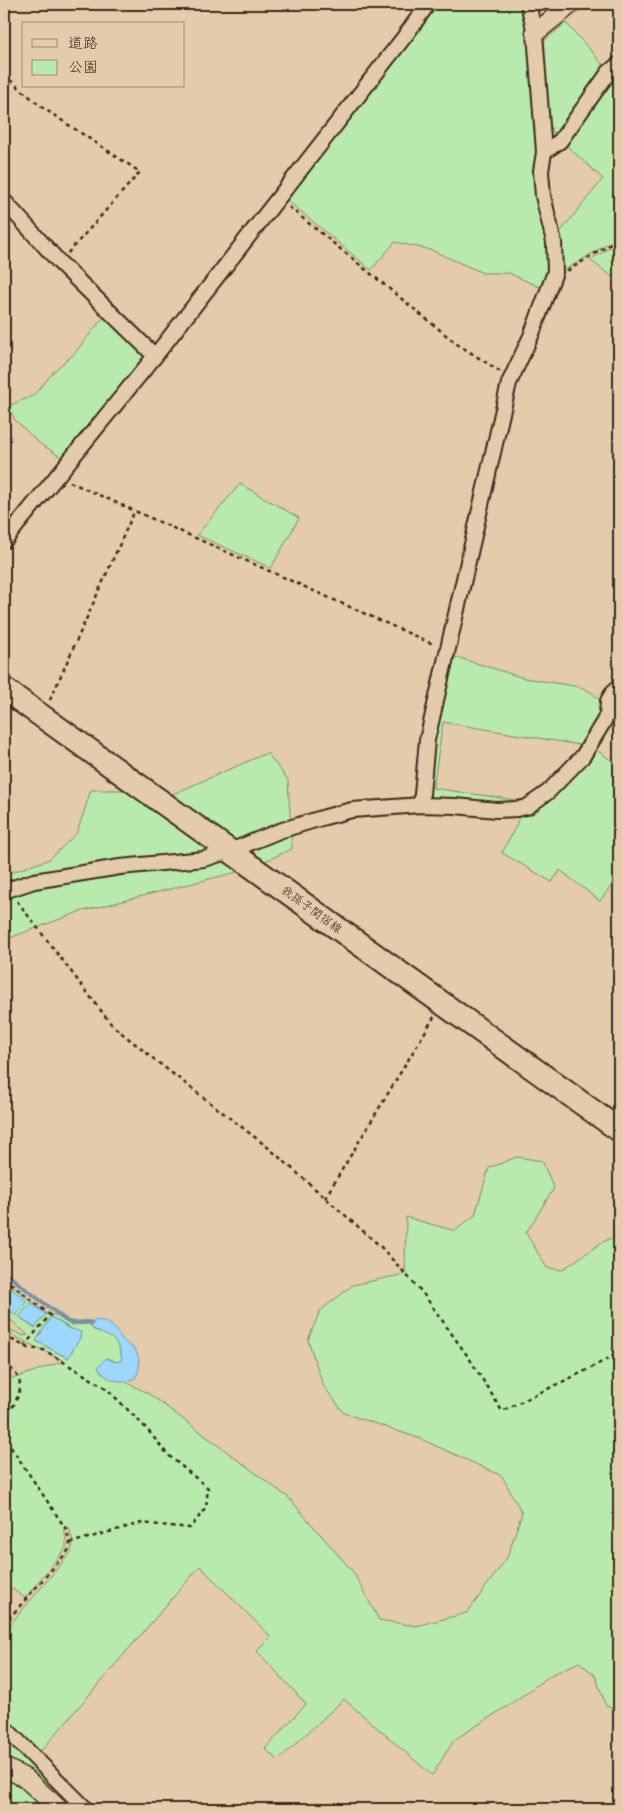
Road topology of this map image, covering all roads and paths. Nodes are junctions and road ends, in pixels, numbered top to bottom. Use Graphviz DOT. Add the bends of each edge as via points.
graph roads {
  1 [pos="428,4"];
  2 [pos="528,4"];
  3 [pos="571,4"];
  4 [pos="535,33"];
  5 [pos="619,64"];
  6 [pos="4,76"];
  7 [pos="544,152"];
  8 [pos="278,198"];
  9 [pos="4,201"];
  10 [pos="619,239"];
  11 [pos="60,263"];
  12 [pos="550,284"];
  13 [pos="155,356"];
  14 [pos="511,378"];
  15 [pos="57,476"];
  16 [pos="135,510"];
  17 [pos="4,541"];
  18 [pos="448,650"];
  19 [pos="619,687"];
  20 [pos="4,689"];
  21 [pos="42,716"];
  22 [pos="421,805"];
  23 [pos="230,851"];
  24 [pos="6,890"];
  25 [pos="442,1003"];
  26 [pos="619,1130"];
  27 [pos="325,1198"];
  28 [pos="4,1278"];
  29 [pos="4,1336"];
  30 [pos="24,1346"];
  31 [pos="619,1352"];
  32 [pos="4,1363"];
  33 [pos="4,1423"];
  34 [pos="4,1433"];
  35 [pos="70,1543"];
  36 [pos="4,1624"];
  37 [pos="4,1727"];
  38 [pos="4,1767"];
  39 [pos="59,1809"];
  40 [pos="86,1809"];
  1 -- 8 [label="street"];
  2 -- 4 [label="street"];
  3 -- 4 [label="street"];
  4 -- 7 [label="street"];
  5 -- 7 [label="street" via="609,72 560,141"];
  6 -- 11 [label="path" via="43,108 140,172"];
  7 -- 12 [label="street" via="541,171 543,196 556,257"];
  8 -- 13 [label="street"];
  8 -- 14 [label="path" via="457,344"];
  9 -- 11 [label="street"];
  10 -- 12 [label="path"];
  11 -- 13 [label="street"];
  12 -- 14 [label="street"];
  13 -- 15 [label="street"];
  14 -- 18 [label="street"];
  15 -- 16 [label="path"];
  15 -- 17 [label="street"];
  16 -- 18 [label="path"];
  16 -- 21 [label="path"];
  18 -- 22 [label="street" via="427,740"];
  19 -- 22 [label="street" via="608,701 604,721 583,756 548,792 526,807 497,810"];
  20 -- 21 [label="main road, 我孫子関宿線"];
  21 -- 23 [label="main road, 我孫子関宿線"];
  22 -- 23 [label="street" via="352,810 279,831"];
  23 -- 24 [label="street" via="204,859 120,867 34,881"];
  23 -- 25 [label="main road, 我孫子関宿線"];
  24 -- 27 [label="path" via="112,1025 270,1150"];
  25 -- 26 [label="main road, 我孫子関宿線"];
  25 -- 27 [label="path"];
  27 -- 31 [label="path" via="380,1246 422,1292 502,1411"];
  28 -- 30 [label="path" via="50,1314"];
  29 -- 30 [label="path"];
  30 -- 35 [label="path" via="44,1350 106,1388 168,1455 208,1488 206,1508 190,1528 141,1523"];
  32 -- 33 [label="path" via="16,1371 21,1390"];
  34 -- 35 [label="path" via="4,1438 66,1529"];
  35 -- 36 [label="path" via="68,1551"];
  37 -- 40 [label="street"];
  38 -- 39 [label="street" via="25,1778"];
}
